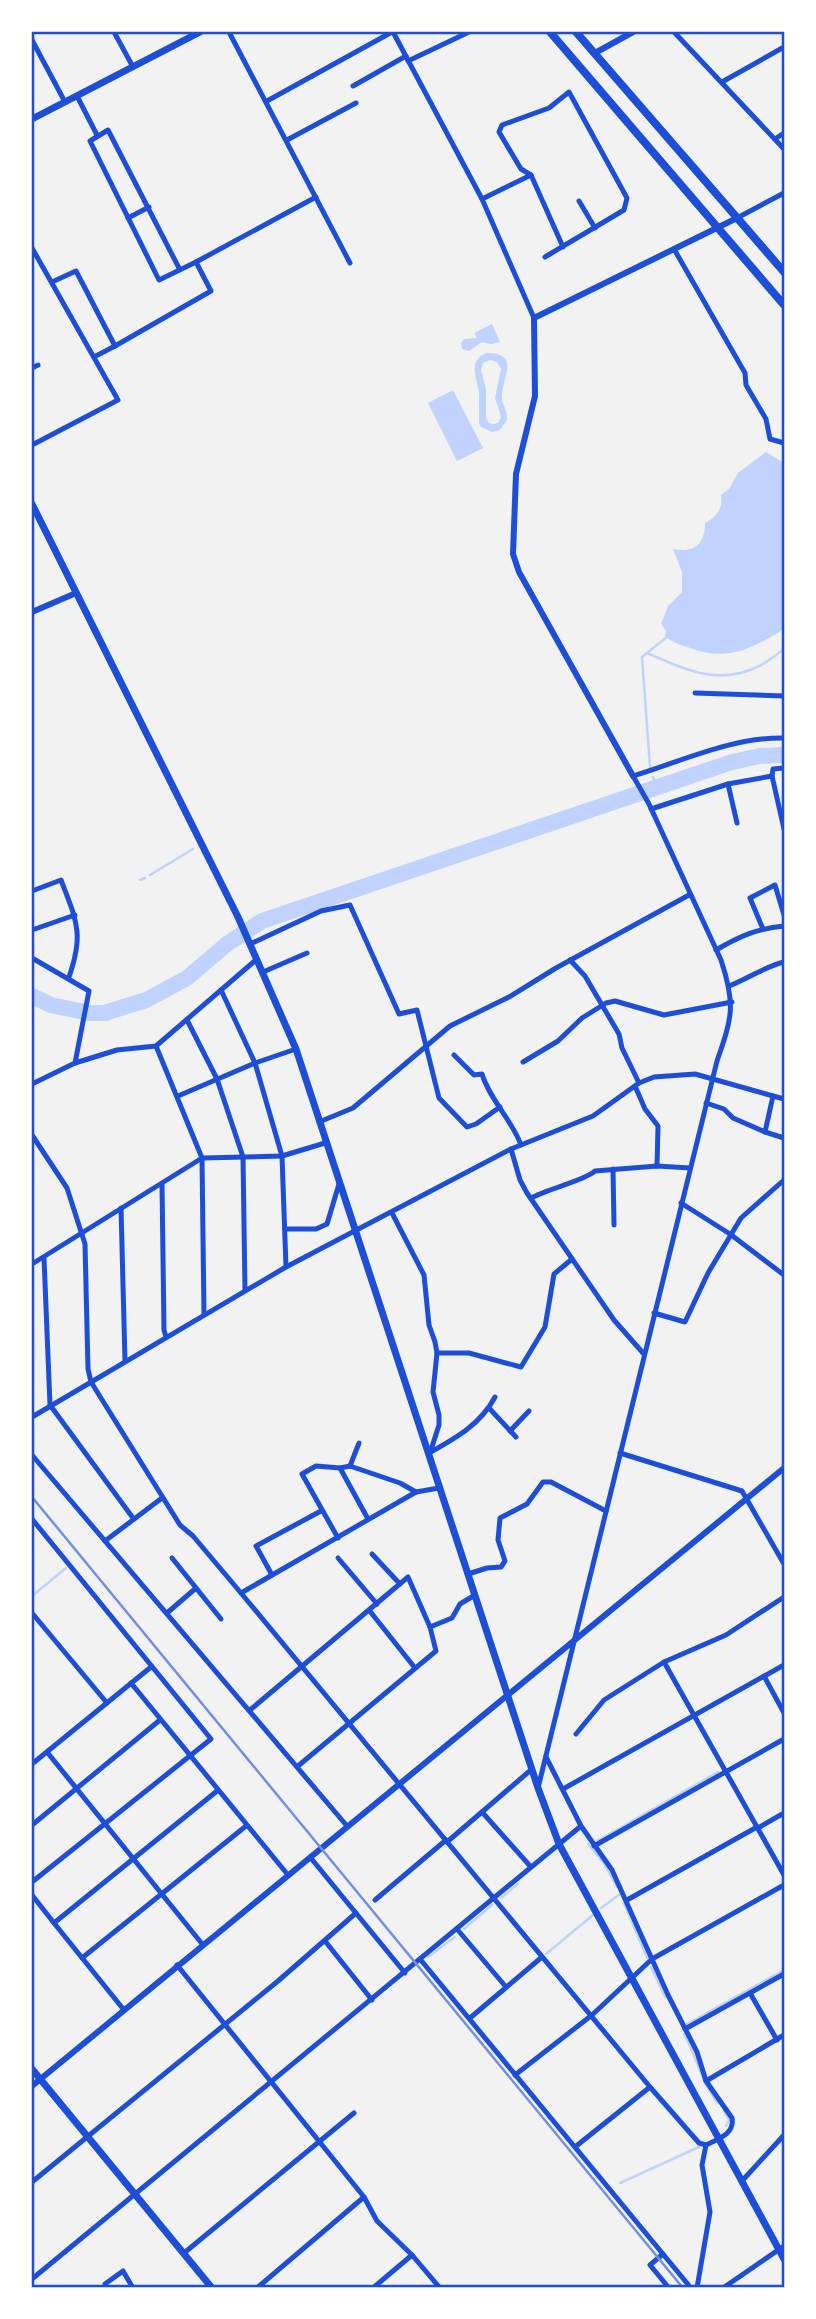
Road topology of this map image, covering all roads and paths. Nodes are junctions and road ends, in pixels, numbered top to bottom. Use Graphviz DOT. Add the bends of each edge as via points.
graph roads {
  1 [pos="114,32"];
  2 [pos="200,32"];
  3 [pos="229,32"];
  4 [pos="392,32"];
  5 [pos="469,32"];
  6 [pos="550,32"];
  7 [pos="576,32"];
  8 [pos="633,32"];
  9 [pos="674,32"];
  10 [pos="33,45"];
  11 [pos="785,47"];
  12 [pos="595,53"];
  13 [pos="407,59"];
  14 [pos="132,66"];
  15 [pos="722,82"];
  16 [pos="354,86"];
  17 [pos="77,96"];
  18 [pos="65,102"];
  19 [pos="267,102"];
  20 [pos="356,103"];
  21 [pos="32,119"];
  22 [pos="785,133"];
  23 [pos="97,135"];
  24 [pos="775,139"];
  25 [pos="287,140"];
  26 [pos="785,149"];
  27 [pos="531,175"];
  28 [pos="785,193"];
  29 [pos="316,197"];
  30 [pos="482,199"];
  31 [pos="579,201"];
  32 [pos="149,207"];
  33 [pos="128,218"];
  34 [pos="737,218"];
  35 [pos="718,227"];
  36 [pos="594,228"];
  37 [pos="563,247"];
  38 [pos="32,248"];
  39 [pos="674,249"];
  40 [pos="545,257"];
  41 [pos="196,262"];
  42 [pos="350,263"];
  43 [pos="180,270"];
  44 [pos="785,272"];
  45 [pos="52,282"];
  46 [pos="785,305"];
  47 [pos="534,318"];
  48 [pos="115,346"];
  49 [pos="94,358"];
  50 [pos="38,365"];
  51 [pos="32,368"];
  52 [pos="784,442"];
  53 [pos="32,445"];
  54 [pos="32,505"];
  55 [pos="75,593"];
  56 [pos="32,612"];
  57 [pos="695,692"];
  58 [pos="785,696"];
  59 [pos="785,738"];
  60 [pos="785,768"];
  61 [pos="772,776"];
  62 [pos="634,778"];
  63 [pos="728,784"];
  64 [pos="650,806"];
  65 [pos="737,823"];
  66 [pos="785,829"];
  67 [pos="32,891"];
  68 [pos="689,895"];
  69 [pos="75,915"];
  70 [pos="785,915"];
  71 [pos="785,926"];
  72 [pos="763,929"];
  73 [pos="32,930"];
  74 [pos="249,942"];
  75 [pos="716,950"];
  76 [pos="307,953"];
  77 [pos="32,958"];
  78 [pos="257,959"];
  79 [pos="570,960"];
  80 [pos="785,962"];
  81 [pos="263,972"];
  82 [pos="69,978"];
  83 [pos="729,986"];
  84 [pos="221,990"];
  85 [pos="732,1002"];
  86 [pos="601,1005"];
  87 [pos="187,1020"];
  88 [pos="156,1046"];
  89 [pos="426,1047"];
  90 [pos="296,1049"];
  91 [pos="454,1055"];
  92 [pos="523,1062"];
  93 [pos="75,1063"];
  94 [pos="256,1063"];
  95 [pos="216,1079"];
  96 [pos="713,1079"];
  97 [pos="32,1084"];
  98 [pos="637,1085"];
  99 [pos="178,1096"];
  100 [pos="773,1096"];
  101 [pos="785,1100"];
  102 [pos="706,1103"];
  103 [pos="500,1107"];
  104 [pos="319,1122"];
  105 [pos="765,1132"];
  106 [pos="32,1135"];
  107 [pos="785,1138"];
  108 [pos="326,1143"];
  109 [pos="521,1145"];
  110 [pos="510,1149"];
  111 [pos="282,1156"];
  112 [pos="243,1157"];
  113 [pos="202,1158"];
  114 [pos="657,1166"];
  115 [pos="690,1168"];
  116 [pos="613,1169"];
  117 [pos="785,1180"];
  118 [pos="162,1184"];
  119 [pos="339,1184"];
  120 [pos="531,1198"];
  121 [pos="681,1203"];
  122 [pos="121,1208"];
  123 [pos="392,1213"];
  124 [pos="614,1225"];
  125 [pos="285,1229"];
  126 [pos="354,1232"];
  127 [pos="81,1234"];
  128 [pos="730,1234"];
  129 [pos="44,1258"];
  130 [pos="572,1259"];
  131 [pos="32,1264"];
  132 [pos="286,1267"];
  133 [pos="785,1275"];
  134 [pos="244,1290"];
  135 [pos="653,1313"];
  136 [pos="204,1315"];
  137 [pos="166,1337"];
  138 [pos="437,1353"];
  139 [pos="643,1353"];
  140 [pos="125,1361"];
  141 [pos="91,1382"];
  142 [pos="495,1397"];
  143 [pos="50,1405"];
  144 [pos="489,1408"];
  145 [pos="529,1412"];
  146 [pos="32,1417"];
  147 [pos="510,1431"];
  148 [pos="516,1437"];
  149 [pos="359,1443"];
  150 [pos="429,1453"];
  151 [pos="620,1453"];
  152 [pos="32,1455"];
  153 [pos="350,1466"];
  154 [pos="340,1468"];
  155 [pos="785,1468"];
  156 [pos="439,1488"];
  157 [pos="416,1492"];
  158 [pos="162,1498"];
  159 [pos="748,1498"];
  160 [pos="321,1511"];
  161 [pos="606,1511"];
  162 [pos="133,1518"];
  163 [pos="32,1519"];
  164 [pos="368,1519"];
  165 [pos="338,1538"];
  166 [pos="105,1541"];
  167 [pos="372,1554"];
  168 [pos="172,1558"];
  169 [pos="338,1558"];
  170 [pos="785,1564"];
  171 [pos="468,1574"];
  172 [pos="272,1575"];
  173 [pos="400,1584"];
  174 [pos="196,1588"];
  175 [pos="241,1593"];
  176 [pos="475,1595"];
  177 [pos="785,1597"];
  178 [pos="377,1604"];
  179 [pos="369,1611"];
  180 [pos="32,1613"];
  181 [pos="167,1613"];
  182 [pos="221,1619"];
  183 [pos="430,1627"];
  184 [pos="576,1637"];
  185 [pos="664,1662"];
  186 [pos="785,1665"];
  187 [pos="151,1667"];
  188 [pos="302,1668"];
  189 [pos="415,1668"];
  190 [pos="764,1676"];
  191 [pos="131,1683"];
  192 [pos="507,1693"];
  193 [pos="107,1703"];
  194 [pos="250,1710"];
  195 [pos="785,1713"];
  196 [pos="694,1715"];
  197 [pos="160,1720"];
  198 [pos="348,1724"];
  199 [pos="576,1734"];
  200 [pos="785,1739"];
  201 [pos="47,1752"];
  202 [pos="190,1756"];
  203 [pos="546,1756"];
  204 [pos="32,1764"];
  205 [pos="298,1766"];
  206 [pos="532,1769"];
  207 [pos="725,1772"];
  208 [pos="399,1783"];
  209 [pos="538,1788"];
  210 [pos="77,1789"];
  211 [pos="563,1789"];
  212 [pos="217,1791"];
  213 [pos="482,1812"];
  214 [pos="785,1813"];
  215 [pos="32,1825"];
  216 [pos="106,1825"];
  217 [pos="246,1826"];
  218 [pos="347,1826"];
  219 [pos="581,1826"];
  220 [pos="757,1827"];
  221 [pos="447,1841"];
  222 [pos="559,1844"];
  223 [pos="594,1846"];
  224 [pos="310,1857"];
  225 [pos="133,1859"];
  226 [pos="531,1867"];
  227 [pos="288,1875"];
  228 [pos="785,1875"];
  229 [pos="32,1882"];
  230 [pos="785,1885"];
  231 [pos="162,1894"];
  232 [pos="32,1895"];
  233 [pos="494,1898"];
  234 [pos="375,1900"];
  235 [pos="627,1900"];
  236 [pos="356,1913"];
  237 [pos="54,1923"];
  238 [pos="457,1929"];
  239 [pos="325,1941"];
  240 [pos="203,1945"];
  241 [pos="542,1957"];
  242 [pos="82,1958"];
  243 [pos="420,1959"];
  244 [pos="652,1959"];
  245 [pos="177,1965"];
  246 [pos="405,1973"];
  247 [pos="785,1974"];
  248 [pos="633,1978"];
  249 [pos="506,1987"];
  250 [pos="750,1993"];
  251 [pos="372,2000"];
  252 [pos="124,2010"];
  253 [pos="592,2015"];
  254 [pos="470,2018"];
  255 [pos="223,2025"];
  256 [pos="685,2029"];
  257 [pos="785,2035"];
  258 [pos="777,2039"];
  259 [pos="32,2069"];
  260 [pos="515,2076"];
  261 [pos="40,2079"];
  262 [pos="706,2081"];
  263 [pos="271,2083"];
  264 [pos="32,2086"];
  265 [pos="650,2087"];
  266 [pos="354,2113"];
  267 [pos="785,2135"];
  268 [pos="87,2136"];
  269 [pos="718,2139"];
  270 [pos="319,2142"];
  271 [pos="706,2146"];
  272 [pos="575,2147"];
  273 [pos="32,2182"];
  274 [pos="742,2182"];
  275 [pos="135,2195"];
  276 [pos="364,2197"];
  277 [pos="782,2247"];
  278 [pos="184,2253"];
  279 [pos="663,2254"];
  280 [pos="412,2255"];
  281 [pos="785,2259"];
  282 [pos="32,2279"];
  283 [pos="107,2287"];
  284 [pos="134,2287"];
  285 [pos="212,2287"];
  286 [pos="257,2287"];
  287 [pos="373,2287"];
  288 [pos="440,2287"];
  289 [pos="669,2287"];
  290 [pos="691,2287"];
  291 [pos="696,2287"];
  292 [pos="723,2287"];
  1 -- 14 [label="street"];
  2 -- 14 [label="main road"];
  3 -- 19 [label="street"];
  4 -- 13 [label="street"];
  4 -- 19 [label="street"];
  5 -- 13 [label="street"];
  6 -- 35 [label="highway"];
  7 -- 12 [label="highway"];
  8 -- 12 [label="street"];
  9 -- 15 [label="street"];
  10 -- 18 [label="street"];
  11 -- 15 [label="street"];
  12 -- 34 [label="highway"];
  13 -- 16 [label="street"];
  13 -- 30 [label="street"];
  14 -- 17 [label="main road"];
  15 -- 24 [label="street"];
  17 -- 18 [label="main road"];
  17 -- 23 [label="street"];
  18 -- 21 [label="main road"];
  19 -- 25 [label="street"];
  20 -- 25 [label="street"];
  22 -- 24 [label="street"];
  23 -- 32 [label="street" via="108,130"];
  23 -- 33 [label="street" via="90,141"];
  24 -- 26 [label="street"];
  25 -- 29 [label="street"];
  27 -- 30 [label="street"];
  27 -- 36 [label="street" via="520,169 499,132 502,125 549,108 569,92 627,198 624,210"];
  27 -- 37 [label="street"];
  28 -- 34 [label="street"];
  29 -- 41 [label="street"];
  29 -- 42 [label="street"];
  30 -- 47 [label="street"];
  31 -- 36 [label="street"];
  32 -- 33 [label="street"];
  32 -- 43 [label="street"];
  33 -- 43 [label="street" via="159,280"];
  34 -- 35 [label="street"];
  34 -- 44 [label="highway"];
  35 -- 39 [label="street"];
  35 -- 46 [label="highway"];
  36 -- 37 [label="street"];
  37 -- 40 [label="street"];
  38 -- 45 [label="street"];
  39 -- 47 [label="street"];
  39 -- 52 [label="street" via="744,373 766,419 770,439"];
  41 -- 43 [label="street"];
  41 -- 48 [label="street" via="211,291"];
  45 -- 48 [label="street" via="76,271"];
  45 -- 49 [label="street"];
  47 -- 62 [label="street" via="535,396 516,474 513,554"];
  48 -- 49 [label="street"];
  49 -- 53 [label="street" via="118,400"];
  50 -- 51 [label="street"];
  54 -- 55 [label="main road"];
  55 -- 56 [label="street"];
  55 -- 74 [label="main road"];
  57 -- 58 [label="street"];
  59 -- 62 [label="street" via="728,746"];
  60 -- 61 [label="street" via="773,769"];
  61 -- 63 [label="street"];
  61 -- 66 [label="street"];
  62 -- 64 [label="street"];
  63 -- 64 [label="street"];
  63 -- 65 [label="street"];
  64 -- 68 [label="street"];
  67 -- 69 [label="street" via="61,880"];
  68 -- 75 [label="street"];
  68 -- 79 [label="street"];
  69 -- 73 [label="street"];
  69 -- 82 [label="street" via="78,943"];
  70 -- 72 [label="street" via="775,885 750,898"];
  71 -- 72 [label="street"];
  72 -- 75 [label="street"];
  74 -- 78 [label="main road"];
  74 -- 89 [label="street" via="321,911 350,905 399,1014 417,1010"];
  75 -- 83 [label="street"];
  76 -- 81 [label="street"];
  77 -- 82 [label="street"];
  78 -- 81 [label="main road"];
  78 -- 84 [label="street"];
  79 -- 86 [label="street"];
  79 -- 89 [label="street" via="450,1026"];
  80 -- 83 [label="street" via="757,970"];
  81 -- 90 [label="main road"];
  82 -- 93 [label="street" via="89,991"];
  83 -- 85 [label="street"];
  84 -- 87 [label="street"];
  84 -- 94 [label="street"];
  85 -- 86 [label="street" via="664,1015 615,1001"];
  85 -- 96 [label="street"];
  86 -- 92 [label="street" via="558,1041"];
  86 -- 98 [label="street" via="619,1034"];
  87 -- 88 [label="street"];
  87 -- 95 [label="street"];
  88 -- 93 [label="street" via="117,1050"];
  88 -- 99 [label="street"];
  89 -- 103 [label="street" via="439,1098 467,1126"];
  89 -- 104 [label="street" via="353,1108"];
  90 -- 94 [label="street"];
  90 -- 104 [label="main road"];
  91 -- 103 [label="street" via="474,1075 482,1074"];
  93 -- 97 [label="street"];
  94 -- 95 [label="street"];
  94 -- 111 [label="street"];
  95 -- 99 [label="street"];
  95 -- 112 [label="street"];
  96 -- 98 [label="street" via="676,1075 654,1077"];
  96 -- 100 [label="street"];
  96 -- 102 [label="street"];
  98 -- 109 [label="street" via="593,1116"];
  98 -- 114 [label="street" via="645,1109 658,1126"];
  99 -- 113 [label="street"];
  100 -- 101 [label="street"];
  100 -- 105 [label="street"];
  102 -- 105 [label="street"];
  102 -- 115 [label="street"];
  103 -- 109 [label="street"];
  104 -- 108 [label="main road"];
  105 -- 107 [label="street"];
  106 -- 127 [label="street" via="67,1188"];
  108 -- 111 [label="street"];
  108 -- 119 [label="main road"];
  109 -- 110 [label="street"];
  110 -- 120 [label="street"];
  110 -- 123 [label="street"];
  111 -- 112 [label="street"];
  111 -- 125 [label="street"];
  112 -- 113 [label="street"];
  112 -- 134 [label="street"];
  113 -- 118 [label="street"];
  113 -- 136 [label="street"];
  114 -- 115 [label="street"];
  114 -- 116 [label="street"];
  115 -- 121 [label="street"];
  116 -- 120 [label="street" via="595,1171"];
  116 -- 124 [label="street"];
  117 -- 128 [label="street" via="740,1218"];
  118 -- 122 [label="street"];
  118 -- 137 [label="street"];
  119 -- 125 [label="street" via="327,1224 316,1229"];
  119 -- 126 [label="main road"];
  120 -- 130 [label="street"];
  121 -- 128 [label="street"];
  121 -- 135 [label="street"];
  122 -- 127 [label="street"];
  122 -- 140 [label="street"];
  123 -- 126 [label="street"];
  123 -- 138 [label="street" via="424,1275"];
  125 -- 132 [label="street"];
  126 -- 132 [label="street"];
  126 -- 150 [label="main road"];
  127 -- 129 [label="street"];
  127 -- 141 [label="street"];
  128 -- 133 [label="street"];
  128 -- 135 [label="street" via="685,1322"];
  129 -- 131 [label="street"];
  129 -- 143 [label="street"];
  130 -- 138 [label="street" via="554,1274 545,1327 521,1367 469,1353"];
  130 -- 139 [label="street" via="614,1321"];
  132 -- 134 [label="street"];
  134 -- 136 [label="street"];
  135 -- 139 [label="street"];
  136 -- 137 [label="street"];
  137 -- 140 [label="street"];
  138 -- 150 [label="street" via="433,1392 439,1425"];
  139 -- 151 [label="street"];
  140 -- 141 [label="street"];
  141 -- 143 [label="street"];
  141 -- 158 [label="street"];
  142 -- 144 [label="street"];
  143 -- 146 [label="street"];
  143 -- 162 [label="street"];
  144 -- 147 [label="street"];
  144 -- 150 [label="street" via="464,1433"];
  145 -- 147 [label="street"];
  147 -- 148 [label="street"];
  149 -- 153 [label="street"];
  150 -- 156 [label="main road"];
  151 -- 159 [label="street" via="743,1491"];
  151 -- 161 [label="street"];
  152 -- 166 [label="street"];
  153 -- 154 [label="street"];
  153 -- 157 [label="street"];
  154 -- 160 [label="street" via="316,1466 302,1475"];
  154 -- 164 [label="street"];
  155 -- 159 [label="street"];
  156 -- 157 [label="street"];
  156 -- 171 [label="main road"];
  157 -- 164 [label="street"];
  158 -- 162 [label="street"];
  158 -- 175 [label="street"];
  159 -- 170 [label="street"];
  159 -- 184 [label="street"];
  160 -- 165 [label="street"];
  160 -- 172 [label="street" via="256,1546"];
  161 -- 171 [label="street" via="543,1482 527,1504 500,1518 498,1540 505,1561 501,1567"];
  161 -- 184 [label="street"];
  162 -- 166 [label="street"];
  163 -- 187 [label="street"];
  164 -- 165 [label="street"];
  165 -- 172 [label="street"];
  166 -- 181 [label="street"];
  167 -- 173 [label="street"];
  168 -- 174 [label="street"];
  169 -- 178 [label="street"];
  171 -- 176 [label="main road"];
  172 -- 175 [label="street"];
  173 -- 178 [label="street"];
  173 -- 183 [label="street" via="408,1577"];
  174 -- 181 [label="street"];
  174 -- 182 [label="street"];
  175 -- 188 [label="street"];
  176 -- 183 [label="street" via="460,1604 452,1618"];
  176 -- 192 [label="main road"];
  177 -- 185 [label="street" via="726,1635"];
  178 -- 179 [label="street"];
  179 -- 188 [label="street"];
  179 -- 189 [label="street"];
  180 -- 193 [label="street"];
  181 -- 194 [label="street"];
  183 -- 189 [label="street" via="436,1651"];
  184 -- 192 [label="street"];
  184 -- 203 [label="street"];
  185 -- 196 [label="street"];
  185 -- 199 [label="street" via="604,1700"];
  186 -- 190 [label="street"];
  187 -- 191 [label="street"];
  187 -- 202 [label="street" via="211,1739"];
  188 -- 194 [label="street"];
  188 -- 198 [label="street"];
  189 -- 198 [label="street"];
  190 -- 195 [label="street"];
  190 -- 196 [label="street"];
  191 -- 193 [label="street"];
  191 -- 197 [label="street"];
  192 -- 206 [label="main road"];
  192 -- 208 [label="street"];
  193 -- 201 [label="street"];
  194 -- 205 [label="street"];
  196 -- 207 [label="street"];
  196 -- 211 [label="street"];
  197 -- 202 [label="street"];
  197 -- 210 [label="street"];
  198 -- 205 [label="street"];
  198 -- 208 [label="street"];
  200 -- 207 [label="street"];
  201 -- 204 [label="street"];
  201 -- 210 [label="street"];
  202 -- 212 [label="street"];
  202 -- 216 [label="street"];
  203 -- 209 [label="street"];
  203 -- 211 [label="street"];
  205 -- 218 [label="street"];
  206 -- 209 [label="main road"];
  206 -- 213 [label="street"];
  207 -- 220 [label="street"];
  207 -- 223 [label="street"];
  208 -- 218 [label="street"];
  208 -- 221 [label="street"];
  209 -- 222 [label="main road"];
  210 -- 215 [label="street"];
  210 -- 216 [label="street"];
  211 -- 219 [label="street"];
  212 -- 217 [label="street"];
  212 -- 225 [label="street"];
  213 -- 221 [label="street"];
  213 -- 226 [label="street"];
  214 -- 220 [label="street"];
  216 -- 225 [label="street"];
  216 -- 229 [label="street"];
  217 -- 227 [label="street"];
  217 -- 231 [label="street"];
  218 -- 224 [label="street"];
  219 -- 222 [label="street"];
  219 -- 223 [label="street"];
  220 -- 228 [label="street"];
  220 -- 235 [label="street"];
  221 -- 233 [label="street"];
  221 -- 234 [label="street"];
  222 -- 226 [label="street"];
  222 -- 248 [label="main road"];
  223 -- 235 [label="street"];
  224 -- 227 [label="street"];
  224 -- 236 [label="street"];
  225 -- 231 [label="street"];
  225 -- 237 [label="street"];
  226 -- 233 [label="street"];
  227 -- 240 [label="street"];
  230 -- 244 [label="street"];
  231 -- 240 [label="street"];
  231 -- 242 [label="street"];
  232 -- 237 [label="street"];
  233 -- 238 [label="street"];
  233 -- 241 [label="street"];
  235 -- 244 [label="street"];
  236 -- 239 [label="street"];
  236 -- 246 [label="street"];
  237 -- 242 [label="street"];
  238 -- 243 [label="street"];
  238 -- 249 [label="street"];
  239 -- 251 [label="street"];
  239 -- 255 [label="street"];
  240 -- 245 [label="street"];
  241 -- 249 [label="street"];
  241 -- 253 [label="street"];
  242 -- 252 [label="street"];
  243 -- 246 [label="street"];
  243 -- 254 [label="street"];
  244 -- 248 [label="street"];
  244 -- 256 [label="street"];
  245 -- 252 [label="street"];
  245 -- 255 [label="street"];
  246 -- 251 [label="street"];
  247 -- 250 [label="street"];
  248 -- 253 [label="street"];
  248 -- 269 [label="main road"];
  249 -- 254 [label="street"];
  250 -- 256 [label="street"];
  250 -- 258 [label="street"];
  251 -- 263 [label="street"];
  252 -- 261 [label="street"];
  253 -- 260 [label="street"];
  253 -- 265 [label="street"];
  254 -- 260 [label="street"];
  255 -- 263 [label="street"];
  255 -- 268 [label="street"];
  256 -- 262 [label="street"];
  257 -- 258 [label="street"];
  258 -- 262 [label="street"];
  259 -- 261 [label="main road"];
  260 -- 272 [label="street"];
  261 -- 264 [label="street"];
  261 -- 268 [label="main road"];
  262 -- 269 [label="street" via="733,2122 730,2131"];
  263 -- 270 [label="street"];
  263 -- 275 [label="street"];
  265 -- 271 [label="street"];
  265 -- 272 [label="street"];
  266 -- 270 [label="street"];
  267 -- 274 [label="street"];
  268 -- 273 [label="street"];
  268 -- 275 [label="main road"];
  269 -- 271 [label="street"];
  269 -- 274 [label="main road"];
  270 -- 276 [label="street"];
  270 -- 278 [label="street"];
  271 -- 291 [label="street" via="702,2165 709,2212"];
  272 -- 279 [label="street"];
  274 -- 277 [label="main road"];
  275 -- 278 [label="main road"];
  275 -- 282 [label="street"];
  276 -- 280 [label="street" via="377,2221"];
  276 -- 286 [label="street"];
  277 -- 281 [label="main road"];
  277 -- 292 [label="street"];
  278 -- 285 [label="main road"];
  279 -- 289 [label="street" via="650,2265"];
  279 -- 290 [label="street"];
  280 -- 287 [label="street"];
  280 -- 288 [label="street"];
  283 -- 284 [label="street" via="105,2284 123,2271"];
}
